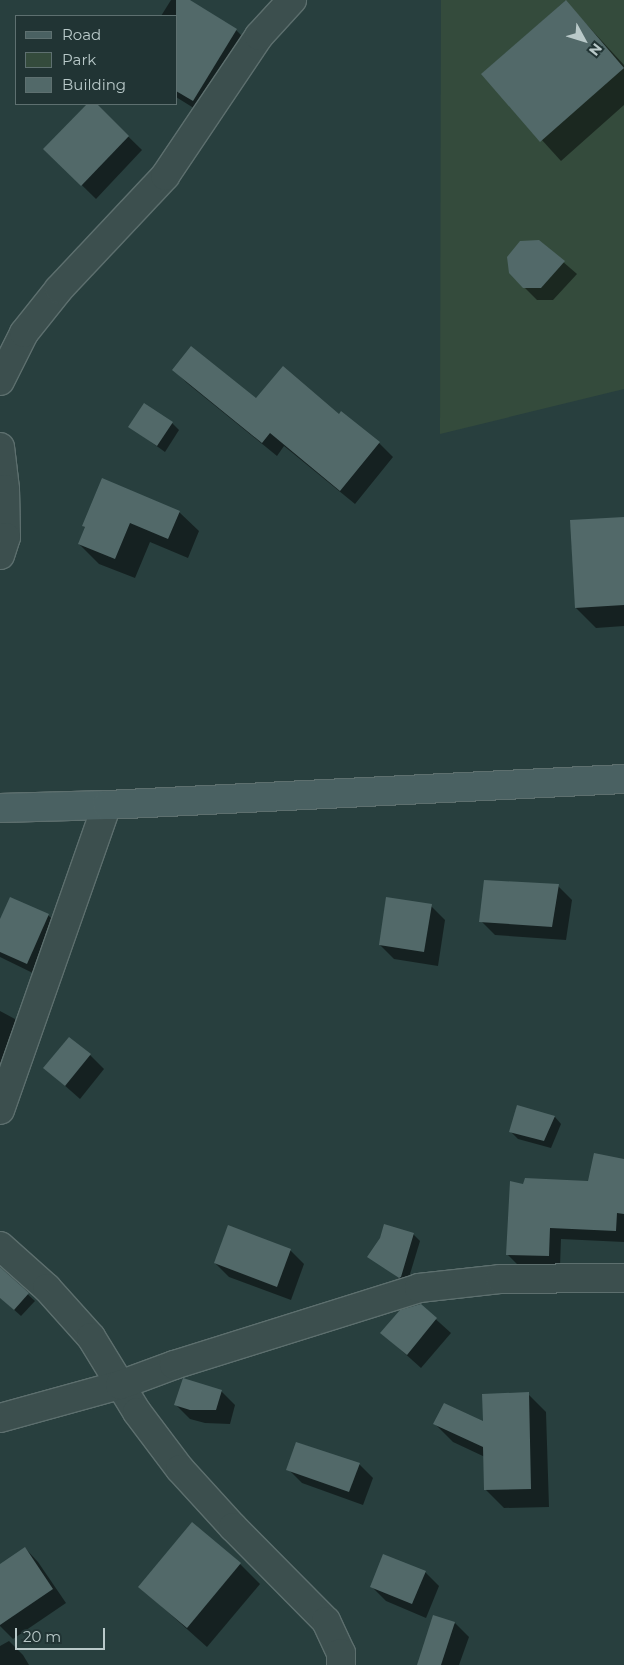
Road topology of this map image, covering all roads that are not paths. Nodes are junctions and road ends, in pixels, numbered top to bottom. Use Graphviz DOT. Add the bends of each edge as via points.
graph roads {
  1 [pos="292,0"];
  2 [pos="0,381"];
  3 [pos="0,447"];
  4 [pos="0,555"];
  5 [pos="624,779"];
  6 [pos="107,805"];
  7 [pos="0,808"];
  8 [pos="0,1110"];
  9 [pos="0,1246"];
  10 [pos="624,1278"];
  11 [pos="120,1385"];
  12 [pos="0,1418"];
  13 [pos="349,1661"];
  1 -- 2 [label="street" via="259,36 165,176 59,289 24,334"];
  3 -- 4 [label="street" via="6,537"];
  5 -- 6 [label="street"];
  6 -- 7 [label="street"];
  6 -- 8 [label="street"];
  9 -- 11 [label="street" via="47,1288 91,1337"];
  10 -- 11 [label="street" via="500,1279 419,1288"];
  11 -- 12 [label="street"];
  11 -- 13 [label="street" via="180,1469 232,1527 326,1621"];
}
